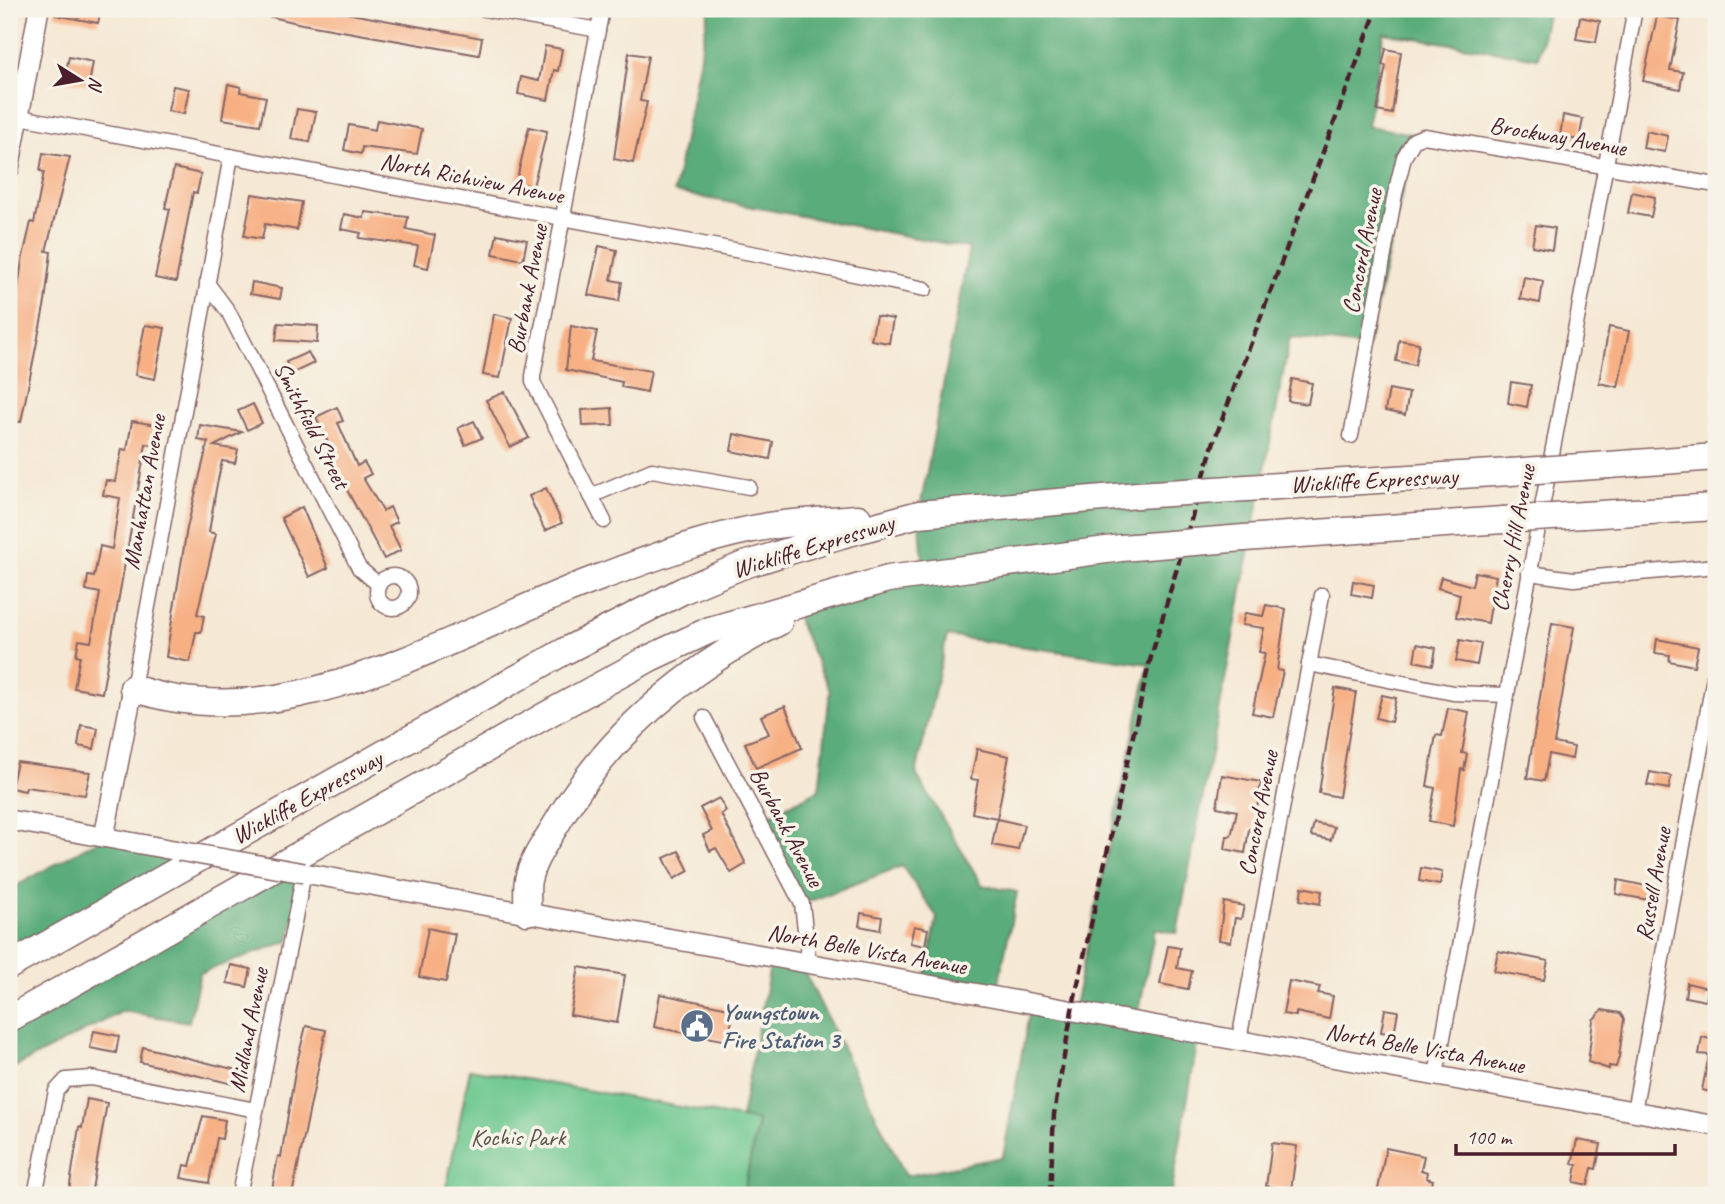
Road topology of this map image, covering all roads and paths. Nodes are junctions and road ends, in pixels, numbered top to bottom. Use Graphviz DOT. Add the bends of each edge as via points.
graph roads {
  1 [pos="39,9"];
  2 [pos="484,9"];
  3 [pos="602,9"];
  4 [pos="1635,9"];
  5 [pos="598,30"];
  6 [pos="14,116"];
  7 [pos="231,156"];
  8 [pos="1404,157"];
  9 [pos="1605,167"];
  10 [pos="9,169"];
  11 [pos="1716,186"];
  12 [pos="563,218"];
  13 [pos="207,283"];
  14 [pos="925,289"];
  15 [pos="1351,436"];
  16 [pos="1716,457"];
  17 [pos="749,487"];
  18 [pos="592,496"];
  19 [pos="1716,507"];
  20 [pos="919,514"];
  21 [pos="604,521"];
  22 [pos="1716,566"];
  23 [pos="1530,573"];
  24 [pos="379,584"];
  25 [pos="839,592"];
  26 [pos="1322,595"];
  27 [pos="1309,664"];
  28 [pos="1716,666"];
  29 [pos="133,688"];
  30 [pos="1507,695"];
  31 [pos="704,718"];
  32 [pos="9,820"];
  33 [pos="104,837"];
  34 [pos="304,873"];
  35 [pos="527,912"];
  36 [pos="809,963"];
  37 [pos="9,966"];
  38 [pos="9,1019"];
  39 [pos="1239,1040"];
  40 [pos="1436,1075"];
  41 [pos="256,1111"];
  42 [pos="1633,1111"];
  43 [pos="1716,1126"];
  44 [pos="35,1195"];
  45 [pos="239,1195"];
  1 -- 6 [label="street"];
  2 -- 5 [label="street"];
  3 -- 5 [label="street, Burbank Avenue"];
  4 -- 9 [label="street, Cherry Hill Avenue"];
  5 -- 12 [label="street, Burbank Avenue"];
  6 -- 7 [label="street, North Richview Avenue"];
  6 -- 10 [label="street"];
  7 -- 12 [label="street, North Richview Avenue"];
  7 -- 13 [label="street, Manhattan Avenue"];
  8 -- 9 [label="street, Brockway Avenue" via="1414,140 1424,136"];
  8 -- 15 [label="street, Concord Avenue"];
  9 -- 11 [label="street, Brockway Avenue"];
  9 -- 23 [label="street, Cherry Hill Avenue"];
  12 -- 14 [label="street, North Richview Avenue"];
  12 -- 18 [label="street, Burbank Avenue" via="533,382"];
  13 -- 24 [label="street, Smithfield Street" via="228,311 359,568"];
  13 -- 29 [label="street, Manhattan Avenue"];
  16 -- 20 [label="highway, Wickliffe Expressway, bridge"];
  17 -- 18 [label="street" via="652,470"];
  18 -- 21 [label="street, Burbank Avenue"];
  19 -- 25 [label="highway, Wickliffe Expressway, bridge" via="1121,548 924,572"];
  20 -- 29 [label="highway" via="782,524 683,548 357,677 297,695 214,703 164,698"];
  20 -- 37 [label="highway, Wickliffe Expressway" via="741,566 642,610"];
  22 -- 23 [label="street" via="1574,579"];
  23 -- 30 [label="street, Cherry Hill Avenue"];
  25 -- 35 [label="highway" via="745,639 701,667 633,724 584,780 534,863"];
  25 -- 38 [label="highway, Wickliffe Expressway" via="709,630 650,658"];
  26 -- 27 [label="street, Concord Avenue"];
  27 -- 30 [label="street" via="1453,693"];
  27 -- 39 [label="street, Concord Avenue"];
  28 -- 42 [label="street, Russell Avenue"];
  29 -- 33 [label="street, Manhattan Avenue"];
  30 -- 40 [label="street, Cherry Hill Avenue"];
  31 -- 36 [label="street, Burbank Avenue" via="802,904"];
  32 -- 33 [label="street, North Belle Vista Avenue"];
  33 -- 34 [label="street, North Belle Vista Avenue, bridge"];
  34 -- 35 [label="street, North Belle Vista Avenue"];
  34 -- 41 [label="street, Midland Avenue"];
  35 -- 36 [label="street, North Belle Vista Avenue"];
  36 -- 39 [label="street, North Belle Vista Avenue"];
  39 -- 40 [label="street, North Belle Vista Avenue"];
  40 -- 42 [label="street, North Belle Vista Avenue"];
  41 -- 44 [label="street" via="72,1078 56,1091"];
  41 -- 45 [label="street, Midland Avenue"];
  42 -- 43 [label="street, North Belle Vista Avenue"];
}
